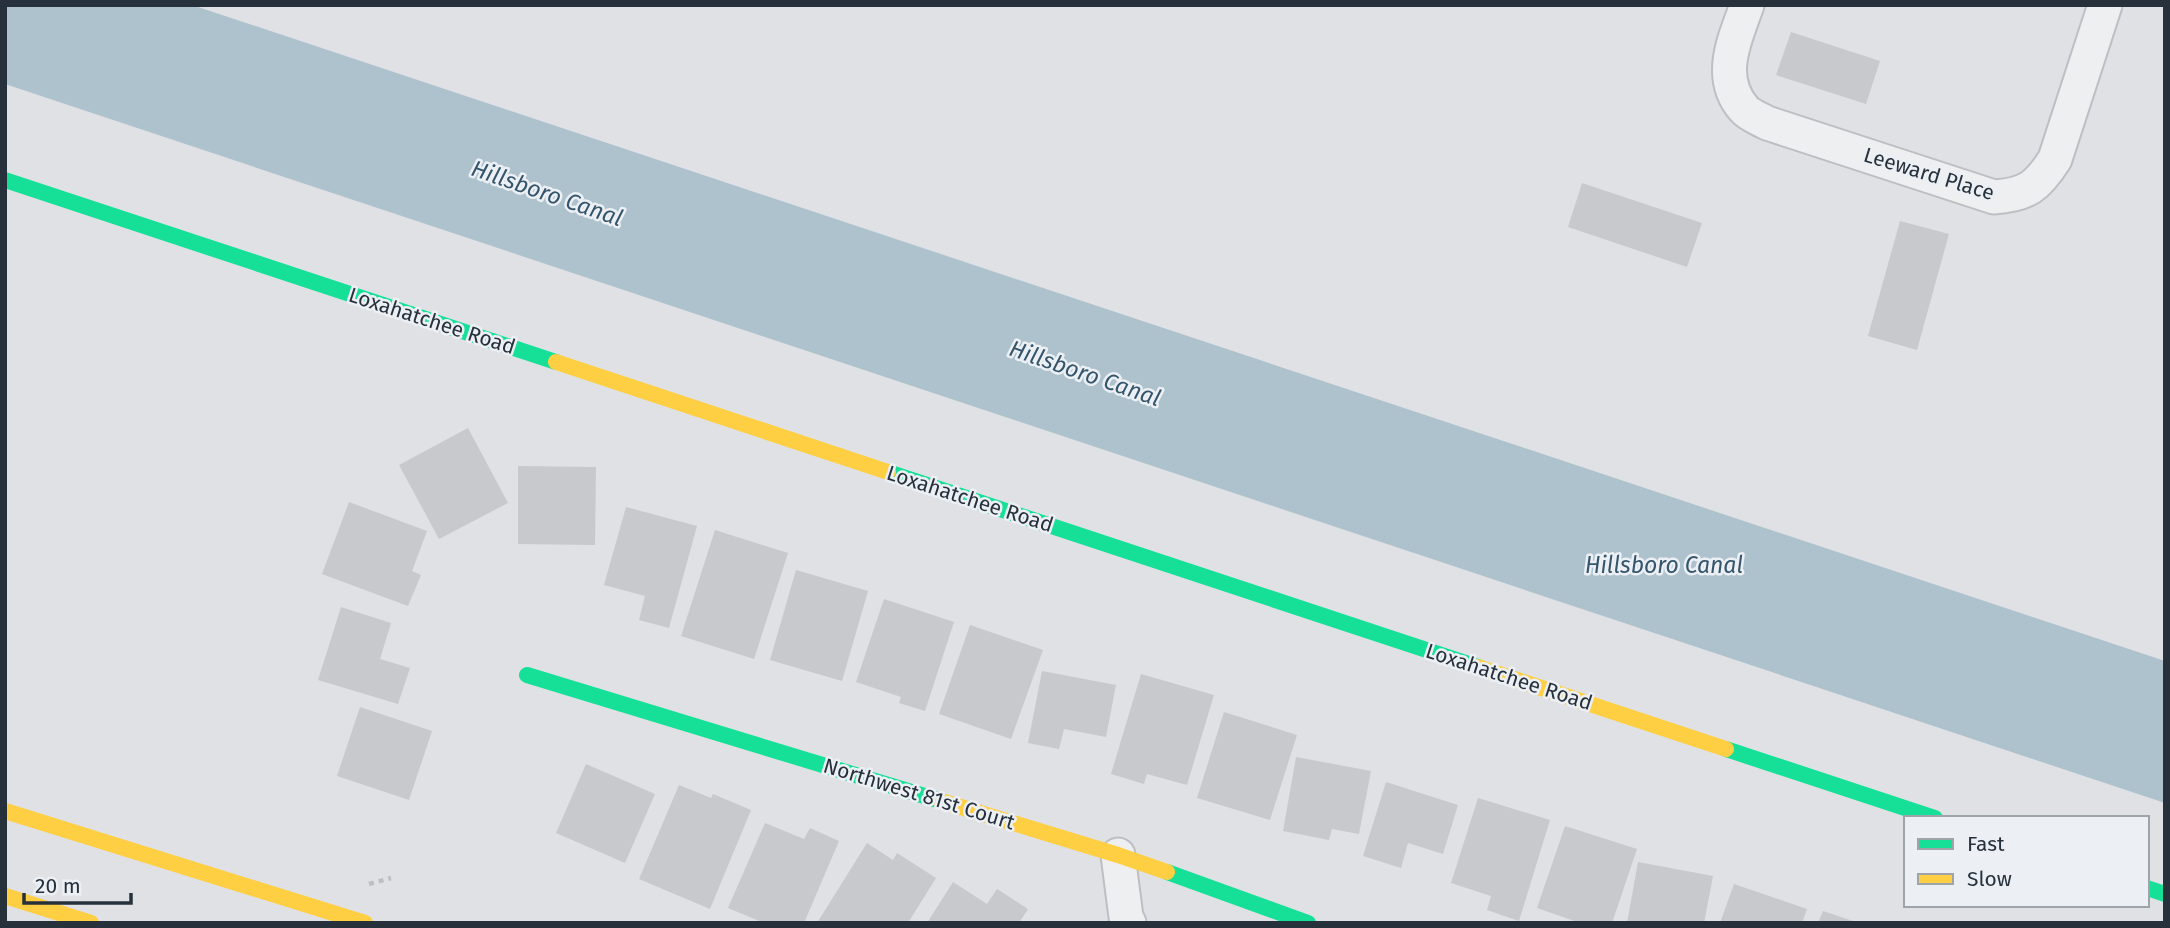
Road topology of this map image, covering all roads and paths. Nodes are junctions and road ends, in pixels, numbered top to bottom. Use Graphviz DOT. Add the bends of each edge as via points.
graph roads {
  1 [pos="1746,5"];
  2 [pos="2105,5"];
  3 [pos="5,180"];
  4 [pos="527,675"];
  5 [pos="5,811"];
  6 [pos="1929,816"];
  7 [pos="1118,855"];
  8 [pos="5,896"];
  9 [pos="91,923"];
  10 [pos="365,923"];
  11 [pos="1129,923"];
  12 [pos="1308,923"];
  1 -- 2 [label="street, Leeward Place" via="1728,60 1730,86 1744,110 1767,123 1994,197 2022,193 2041,181 2055,159"];
  3 -- 6 [label="main road, Loxahatchee Road"];
  4 -- 7 [label="main road, Northwest 81st Court"];
  5 -- 10 [label="main road"];
  7 -- 11 [label="street"];
  7 -- 12 [label="main road, Northwest 81st Court"];
  8 -- 9 [label="main road"];
}
